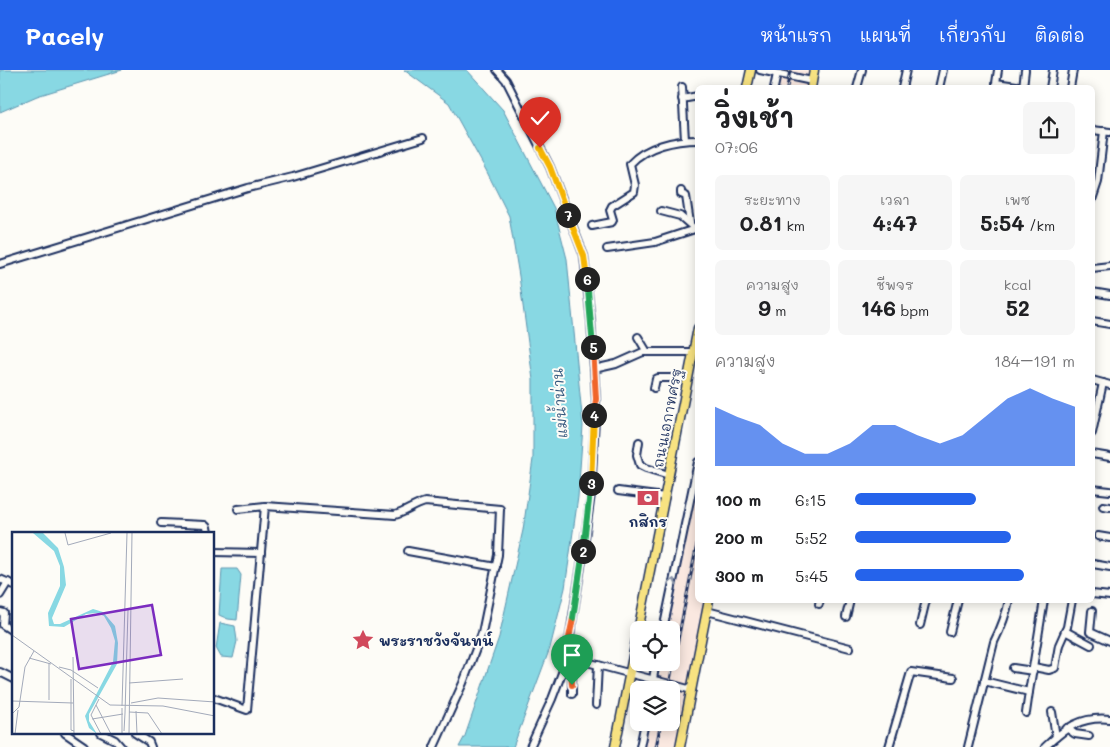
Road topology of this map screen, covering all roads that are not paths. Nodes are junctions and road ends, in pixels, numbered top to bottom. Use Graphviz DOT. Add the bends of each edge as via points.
graph roads {
  1 [pos="497,70"];
  2 [pos="751,70"];
  3 [pos="760,70"];
  4 [pos="814,70"];
  5 [pos="862,70"];
  6 [pos="906,70"];
  7 [pos="943,70"];
  8 [pos="998,70"];
  9 [pos="1025,70"];
  10 [pos="1053,70"];
  11 [pos="1073,70"];
  12 [pos="777,74"];
  13 [pos="748,85"];
  14 [pos="775,85"];
  15 [pos="808,85"];
  16 [pos="811,85"];
  17 [pos="858,85"];
  18 [pos="903,85"];
  19 [pos="940,85"];
  20 [pos="1007,85"];
  21 [pos="1023,85"];
  22 [pos="1050,85"];
  23 [pos="1070,85"];
  24 [pos="682,87"];
  25 [pos="695,97"];
  26 [pos="682,99"];
  27 [pos="1107,131"];
  28 [pos="424,138"];
  29 [pos="685,140"];
  30 [pos="695,140"];
  31 [pos="681,191"];
  32 [pos="1095,191"];
  33 [pos="661,211"];
  34 [pos="690,223"];
  35 [pos="592,226"];
  36 [pos="695,227"];
  37 [pos="695,228"];
  38 [pos="607,249"];
  39 [pos="0,264"];
  40 [pos="1110,266"];
  41 [pos="1095,268"];
  42 [pos="1095,293"];
  43 [pos="1110,296"];
  44 [pos="1095,322"];
  45 [pos="1110,324"];
  46 [pos="638,338"];
  47 [pos="695,342"];
  48 [pos="647,352"];
  49 [pos="693,352"];
  50 [pos="594,369"];
  51 [pos="688,378"];
  52 [pos="1107,384"];
  53 [pos="654,388"];
  54 [pos="1095,423"];
  55 [pos="639,442"];
  56 [pos="1095,454"];
  57 [pos="1110,457"];
  58 [pos="669,475"];
  59 [pos="695,476"];
  60 [pos="1095,489"];
  61 [pos="618,491"];
  62 [pos="1110,491"];
  63 [pos="664,497"];
  64 [pos="266,506"];
  65 [pos="238,509"];
  66 [pos="161,523"];
  67 [pos="208,532"];
  68 [pos="1098,536"];
  69 [pos="1110,538"];
  70 [pos="408,551"];
  71 [pos="215,552"];
  72 [pos="262,553"];
  73 [pos="1095,564"];
  74 [pos="496,567"];
  75 [pos="1110,567"];
  76 [pos="0,579"];
  77 [pos="11,583"];
  78 [pos="1095,594"];
  79 [pos="0,595"];
  80 [pos="1110,596"];
  81 [pos="708,603"];
  82 [pos="849,603"];
  83 [pos="925,603"];
  84 [pos="957,603"];
  85 [pos="1008,603"];
  86 [pos="1044,603"];
  87 [pos="1071,603"];
  88 [pos="707,611"];
  89 [pos="1092,611"];
  90 [pos="0,612"];
  91 [pos="846,617"];
  92 [pos="665,621"];
  93 [pos="920,625"];
  94 [pos="12,631"];
  95 [pos="1065,631"];
  96 [pos="950,632"];
  97 [pos="1110,641"];
  98 [pos="1091,645"];
  99 [pos="850,648"];
  100 [pos="568,657"];
  101 [pos="598,664"];
  102 [pos="1013,668"];
  103 [pos="1034,669"];
  104 [pos="654,671"];
  105 [pos="0,672"];
  106 [pos="630,673"];
  107 [pos="12,678"];
  108 [pos="954,678"];
  109 [pos="653,680"];
  110 [pos="984,681"];
  111 [pos="692,690"];
  112 [pos="1029,692"];
  113 [pos="572,694"];
  114 [pos="215,698"];
  115 [pos="596,705"];
  116 [pos="1052,712"];
  117 [pos="1026,713"];
  118 [pos="1110,719"];
  119 [pos="1067,728"];
  120 [pos="643,731"];
  121 [pos="66,734"];
  122 [pos="103,734"];
  123 [pos="137,734"];
  124 [pos="1089,736"];
  125 [pos="1056,737"];
  126 [pos="84,746"];
  127 [pos="1047,746"];
  128 [pos="121,747"];
  129 [pos="151,747"];
  130 [pos="434,747"];
  131 [pos="530,747"];
  132 [pos="615,747"];
  133 [pos="640,747"];
  134 [pos="680,747"];
  135 [pos="889,747"];
  136 [pos="968,747"];
  1 -- 50 [label="street" via="506,80 550,167 584,256"];
  2 -- 13 [label="main road"];
  3 -- 12 [label="street"];
  4 -- 16 [label="main road"];
  5 -- 17 [label="street"];
  6 -- 18 [label="street"];
  7 -- 19 [label="street"];
  8 -- 20 [label="street" via="996,83"];
  9 -- 21 [label="street"];
  10 -- 22 [label="street"];
  11 -- 23 [label="street"];
  12 -- 14 [label="street"];
  12 -- 15 [label="street"];
  24 -- 26 [label="street"];
  25 -- 26 [label="street"];
  26 -- 29 [label="street"];
  27 -- 32 [label="street"];
  28 -- 39 [label="street"];
  29 -- 30 [label="street"];
  29 -- 35 [label="street" via="651,149 634,160 630,164 634,192 612,206 612,222"];
  31 -- 34 [label="street" via="686,196"];
  33 -- 34 [label="street" via="680,216"];
  34 -- 36 [label="street"];
  37 -- 38 [label="street" via="655,242"];
  40 -- 41 [label="street"];
  42 -- 43 [label="street"];
  44 -- 45 [label="street"];
  46 -- 48 [label="street"];
  47 -- 49 [label="main road, ถนนเอกาทศรฐ"];
  48 -- 49 [label="street"];
  48 -- 50 [label="street"];
  49 -- 51 [label="main road, ถนนเอกาทศรฐ"];
  50 -- 100 [label="street" via="596,399 591,494"];
  51 -- 53 [label="street" via="658,378"];
  51 -- 58 [label="main road, ถนนเอกาทศรฐ"];
  52 -- 54 [label="street"];
  55 -- 58 [label="street" via="637,455 640,465"];
  56 -- 57 [label="street"];
  58 -- 63 [label="main road, ถนนเอกาทศรฐ"];
  92 -- 59 [label="street, one-way"];
  60 -- 62 [label="street"];
  61 -- 63 [label="street"];
  63 -- 106 [label="main road, ถนนเอกาทศรฐ"];
  64 -- 65 [label="street"];
  64 -- 72 [label="street"];
  64 -- 74 [label="street" via="395,515 425,502 500,509"];
  66 -- 67 [label="street" via="204,525"];
  68 -- 69 [label="street"];
  70 -- 74 [label="street"];
  71 -- 72 [label="street"];
  72 -- 114 [label="street" via="247,710"];
  73 -- 75 [label="street"];
  74 -- 130 [label="street" via="482,633"];
  76 -- 77 [label="street"];
  77 -- 79 [label="street"];
  78 -- 80 [label="street"];
  81 -- 88 [label="main road"];
  82 -- 91 [label="street"];
  83 -- 93 [label="street"];
  84 -- 96 [label="street"];
  85 -- 110 [label="street"];
  86 -- 103 [label="street"];
  87 -- 95 [label="street"];
  88 -- 99 [label="street"];
  88 -- 111 [label="main road"];
  89 -- 97 [label="street" via="1090,632"];
  90 -- 94 [label="street" via="4,613 3,625"];
  95 -- 98 [label="street"];
  95 -- 103 [label="street" via="1055,668"];
  100 -- 101 [label="street"];
  100 -- 113 [label="street"];
  100 -- 131 [label="street"];
  101 -- 106 [label="street"];
  101 -- 115 [label="street"];
  102 -- 103 [label="street"];
  103 -- 112 [label="street"];
  104 -- 109 [label="street"];
  105 -- 107 [label="street"];
  106 -- 109 [label="street"];
  106 -- 132 [label="main road, ถนนเอกาทศรฐ"];
  108 -- 135 [label="street" via="911,672"];
  109 -- 111 [label="street"];
  110 -- 112 [label="street"];
  110 -- 136 [label="street"];
  111 -- 134 [label="main road"];
  112 -- 117 [label="street"];
  116 -- 125 [label="street"];
  118 -- 119 [label="street" via="1084,720"];
  119 -- 124 [label="street" via="1078,735"];
  119 -- 125 [label="street"];
  120 -- 133 [label="street"];
  121 -- 126 [label="street"];
  122 -- 128 [label="street"];
  123 -- 129 [label="street"];
  125 -- 127 [label="street"];
}
